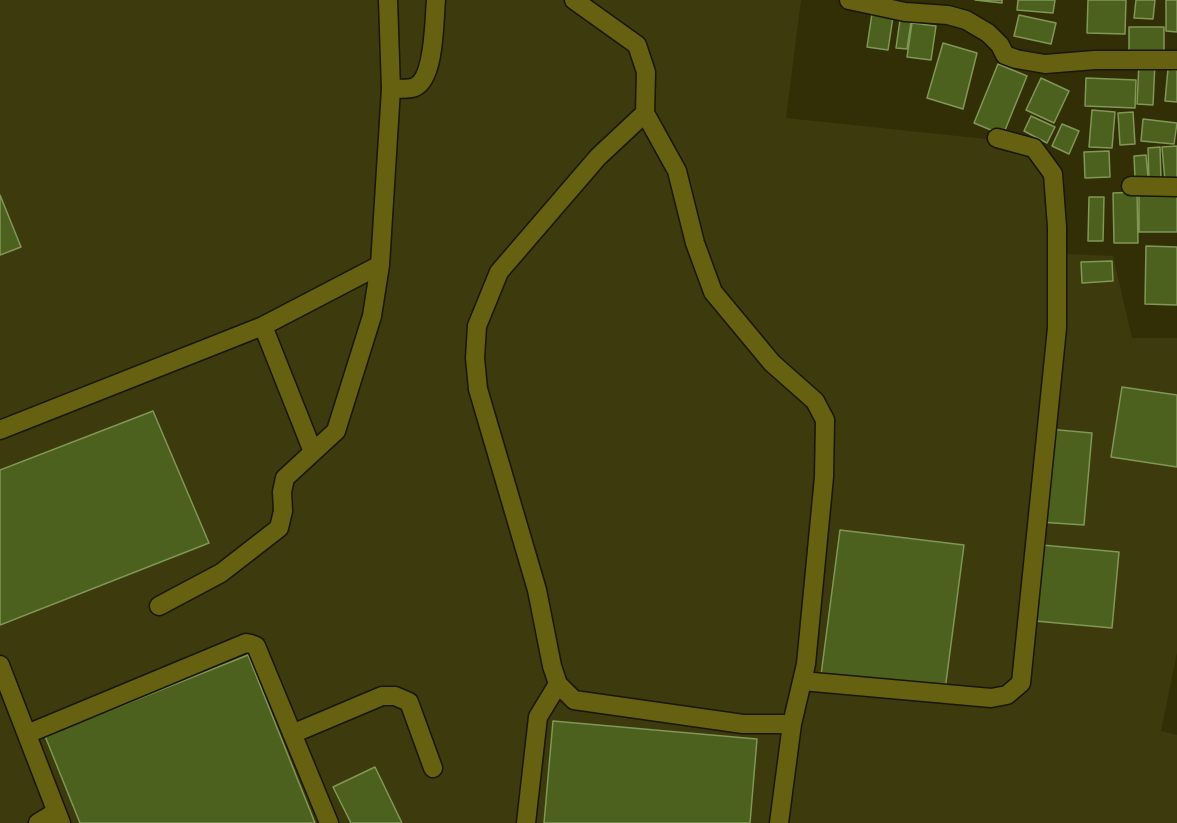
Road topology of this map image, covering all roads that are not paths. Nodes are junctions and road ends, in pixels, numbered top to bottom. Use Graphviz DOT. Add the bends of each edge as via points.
graph roads {
  1 [pos="388,0"];
  2 [pos="436,0"];
  3 [pos="574,0"];
  4 [pos="849,0"];
  5 [pos="949,7"];
  6 [pos="1177,60"];
  7 [pos="391,89"];
  8 [pos="645,112"];
  9 [pos="997,138"];
  10 [pos="1131,186"];
  11 [pos="1177,187"];
  12 [pos="380,265"];
  13 [pos="262,326"];
  14 [pos="0,430"];
  15 [pos="313,452"];
  16 [pos="159,606"];
  17 [pos="0,665"];
  18 [pos="802,681"];
  19 [pos="558,684"];
  20 [pos="792,724"];
  21 [pos="27,735"];
  22 [pos="292,735"];
  23 [pos="433,768"];
  24 [pos="58,817"];
  25 [pos="38,823"];
  26 [pos="329,823"];
  27 [pos="526,823"];
  28 [pos="779,823"];
  1 -- 7 [label="street"];
  2 -- 7 [label="street" via="429,70 414,87"];
  3 -- 8 [label="street" via="637,45 646,72"];
  4 -- 5 [label="street" via="905,12"];
  5 -- 6 [label="street" via="988,33 1005,54 1016,59 1045,64"];
  7 -- 12 [label="street"];
  8 -- 18 [label="street" via="677,171 695,243 713,292 772,363 815,401 825,420 824,477"];
  8 -- 19 [label="street" via="598,157 499,272 477,326 478,389 537,590"];
  9 -- 18 [label="street" via="1034,148 1053,174 1057,227 1057,328 1021,683 1007,695 991,698"];
  10 -- 11 [label="street"];
  12 -- 13 [label="street"];
  12 -- 15 [label="street" via="372,316 336,430"];
  13 -- 14 [label="street"];
  13 -- 15 [label="street"];
  15 -- 16 [label="street" via="285,478 279,528 221,573"];
  17 -- 21 [label="street"];
  18 -- 20 [label="street"];
  19 -- 20 [label="street" via="574,700 743,724"];
  19 -- 27 [label="street" via="538,717"];
  20 -- 28 [label="street"];
  21 -- 22 [label="street" via="246,643 256,646"];
  21 -- 24 [label="street"];
  22 -- 23 [label="street" via="382,696 395,696 409,702"];
  22 -- 26 [label="street"];
  24 -- 25 [label="street"];
}
